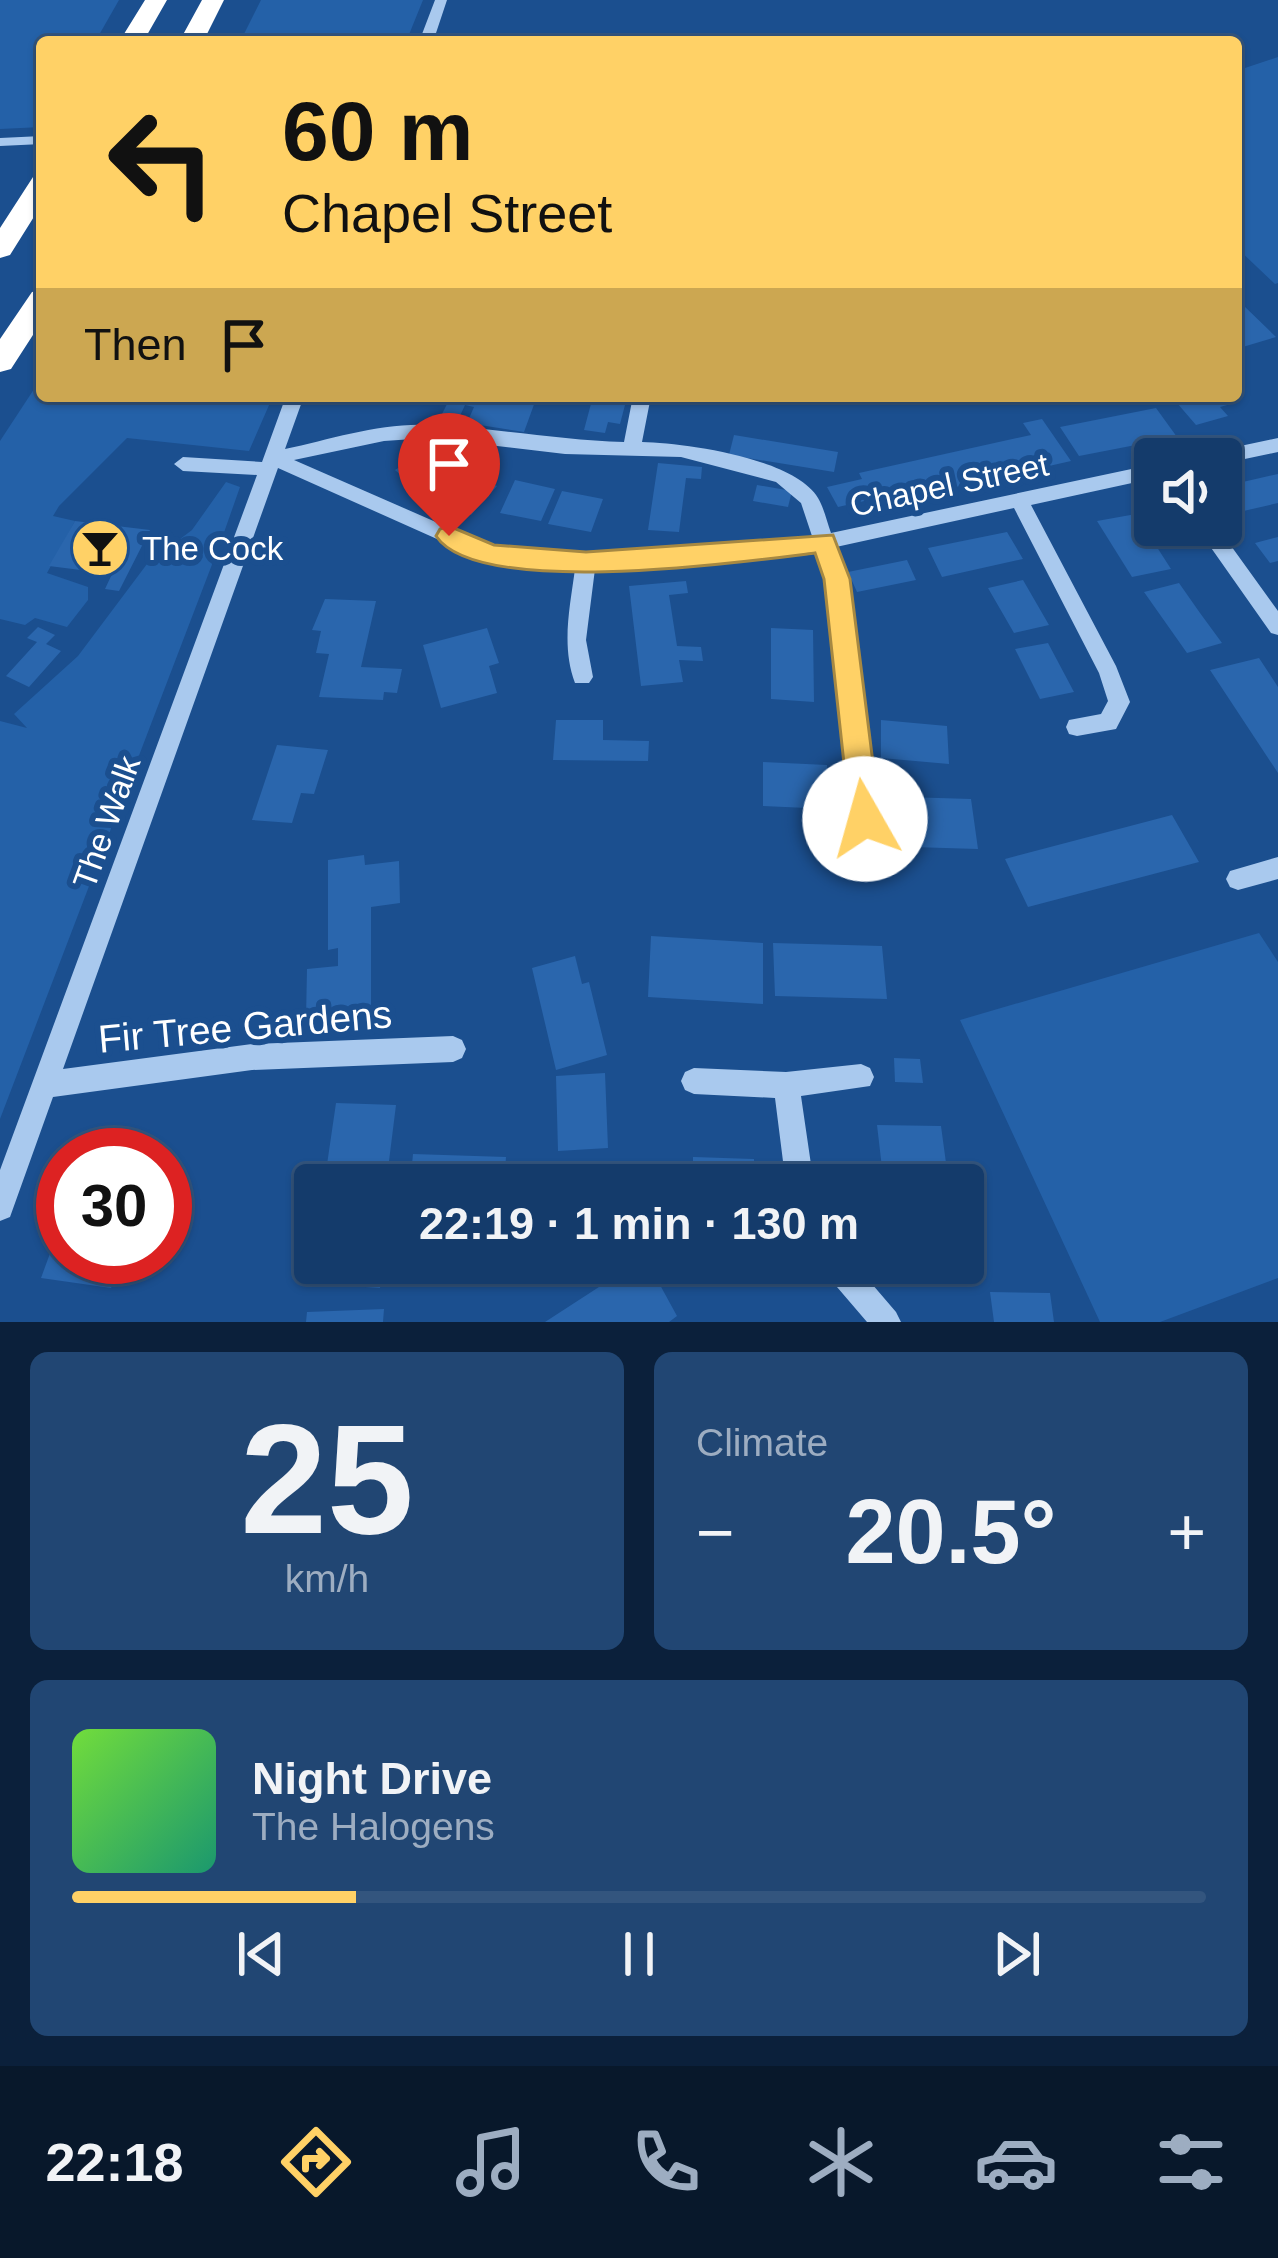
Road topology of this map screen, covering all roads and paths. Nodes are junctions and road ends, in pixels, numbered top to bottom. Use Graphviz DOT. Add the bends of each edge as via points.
graph roads {
  1 [pos="156,0"];
  2 [pos="213,0"];
  3 [pos="441,0"];
  4 [pos="135,36"];
  5 [pos="194,36"];
  6 [pos="428,36"];
  7 [pos="36,140"];
  8 [pos="0,142"];
  9 [pos="36,192"];
  10 [pos="0,249"];
  11 [pos="36,308"];
  12 [pos="0,362"];
  13 [pos="294,402"];
  14 [pos="642,402"];
  15 [pos="1278,445"];
  16 [pos="632,448"];
  17 [pos="1242,453"];
  18 [pos="183,464"];
  19 [pos="270,464"];
  20 [pos="1134,475"];
  21 [pos="1019,500"];
  22 [pos="824,542"];
  23 [pos="1220,546"];
  24 [pos="586,562"];
  25 [pos="1278,627"];
  26 [pos="582,677"];
  27 [pos="1076,727"];
  28 [pos="865,819"];
  29 [pos="1278,868"];
  30 [pos="1238,879"];
  31 [pos="453,1049"];
  32 [pos="861,1077"];
  33 [pos="694,1081"];
  34 [pos="44,1085"];
  35 [pos="786,1085"];
  36 [pos="797,1164"];
  37 [pos="0,1208"];
  38 [pos="854,1284"];
  39 [pos="886,1322"];
  1 -- 4 [label="highway"];
  2 -- 5 [label="highway"];
  3 -- 6 [label="street"];
  7 -- 8 [label="street"];
  9 -- 10 [label="highway"];
  11 -- 12 [label="highway"];
  13 -- 19 [label="street, The Walk"];
  14 -- 16 [label="street"];
  15 -- 17 [label="street"];
  16 -- 19 [label="street" via="428,431 384,434"];
  16 -- 22 [label="street" via="681,450 782,477 809,499"];
  18 -- 19 [label="street"];
  19 -- 24 [label="street, Chapel Street" via="491,555"];
  19 -- 34 [label="street, The Walk"];
  20 -- 21 [label="street, Chapel Street"];
  21 -- 22 [label="street, Chapel Street"];
  21 -- 27 [label="street" via="1119,702 1108,722"];
  22 -- 24 [label="street, Chapel Street"];
  22 -- 28 [label="street" via="837,579"];
  23 -- 25 [label="street"];
  24 -- 26 [label="street" via="576,640"];
  29 -- 30 [label="street"];
  31 -- 34 [label="street, Fir Tree Gardens" via="252,1057"];
  32 -- 35 [label="street"];
  33 -- 35 [label="street"];
  34 -- 37 [label="street, The Walk"];
  35 -- 36 [label="street"];
  38 -- 39 [label="street"];
}
